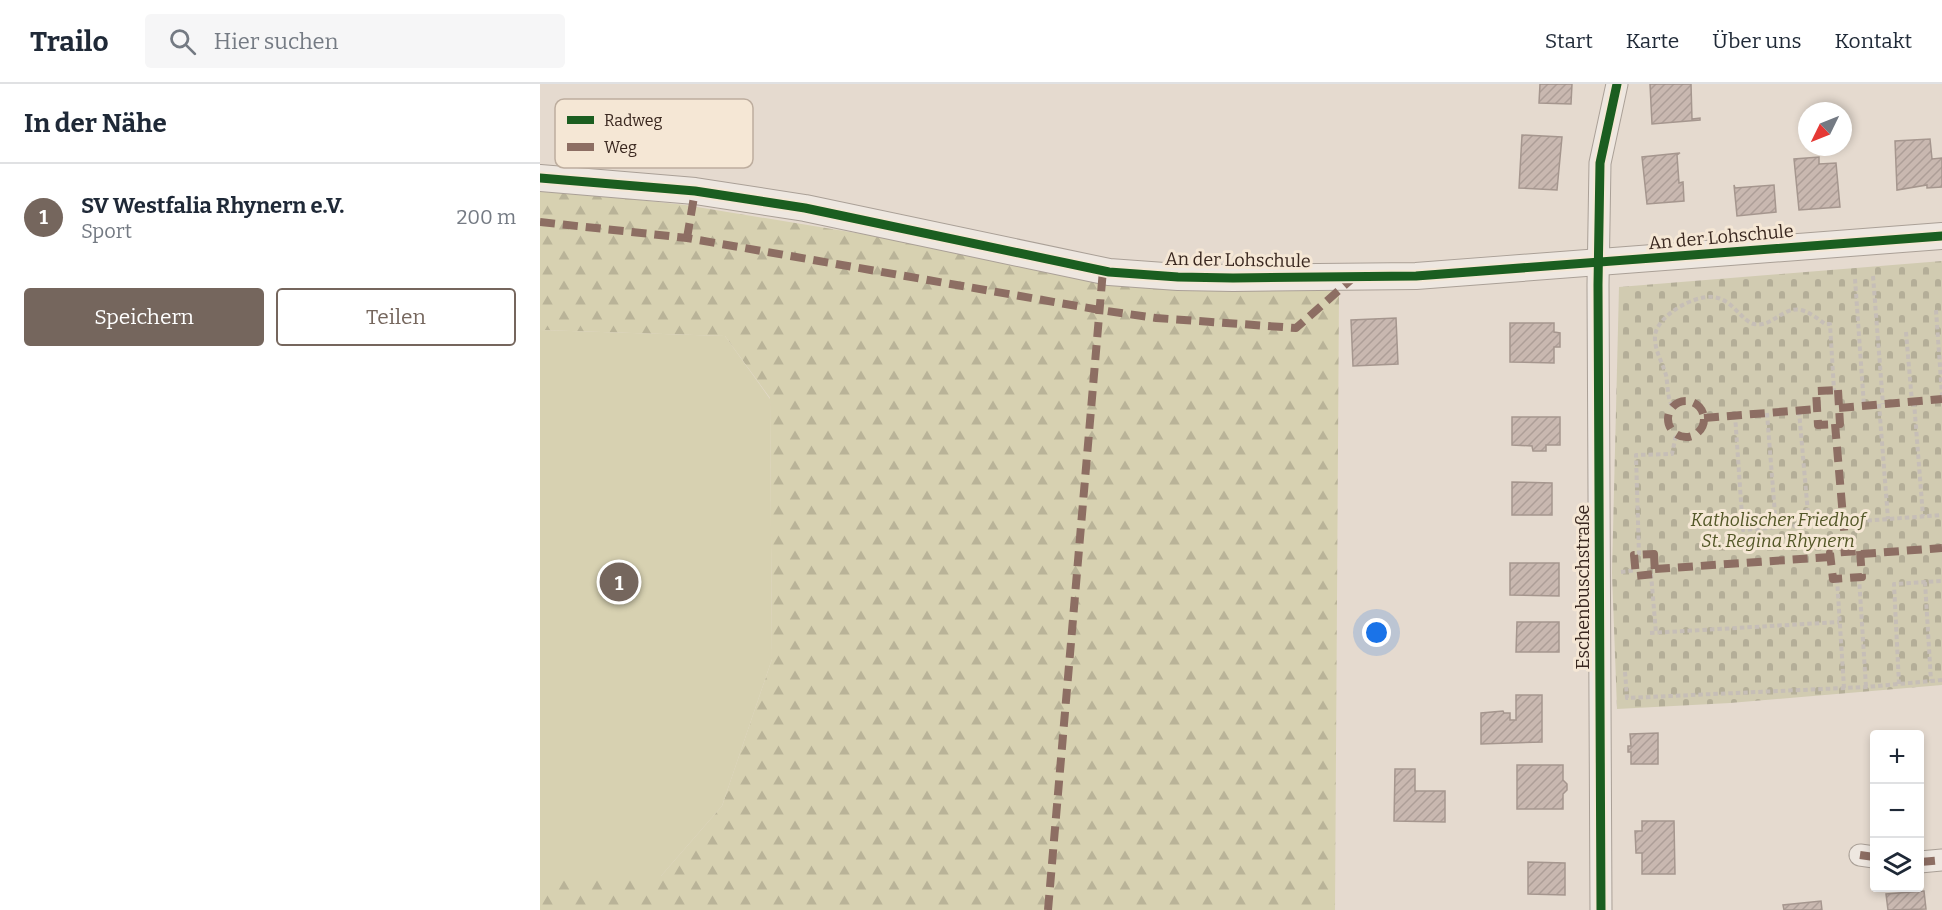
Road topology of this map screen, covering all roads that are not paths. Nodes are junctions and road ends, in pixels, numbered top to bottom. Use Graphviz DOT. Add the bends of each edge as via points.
graph roads {
  1 [pos="1617,84"];
  2 [pos="540,178"];
  3 [pos="1942,236"];
  4 [pos="1599,263"];
  5 [pos="1942,860"];
  6 [pos="1924,862"];
  7 [pos="1601,910"];
  1 -- 4 [label="street, Eschenbuschstraße" via="1600,163"];
  2 -- 4 [label="street, An der Lohschule" via="695,191 805,208 1109,272 1233,278 1364,277"];
  3 -- 4 [label="street, An der Lohschule"];
  4 -- 7 [label="street, Eschenbuschstraße"];
  5 -- 6 [label="street"];
}
